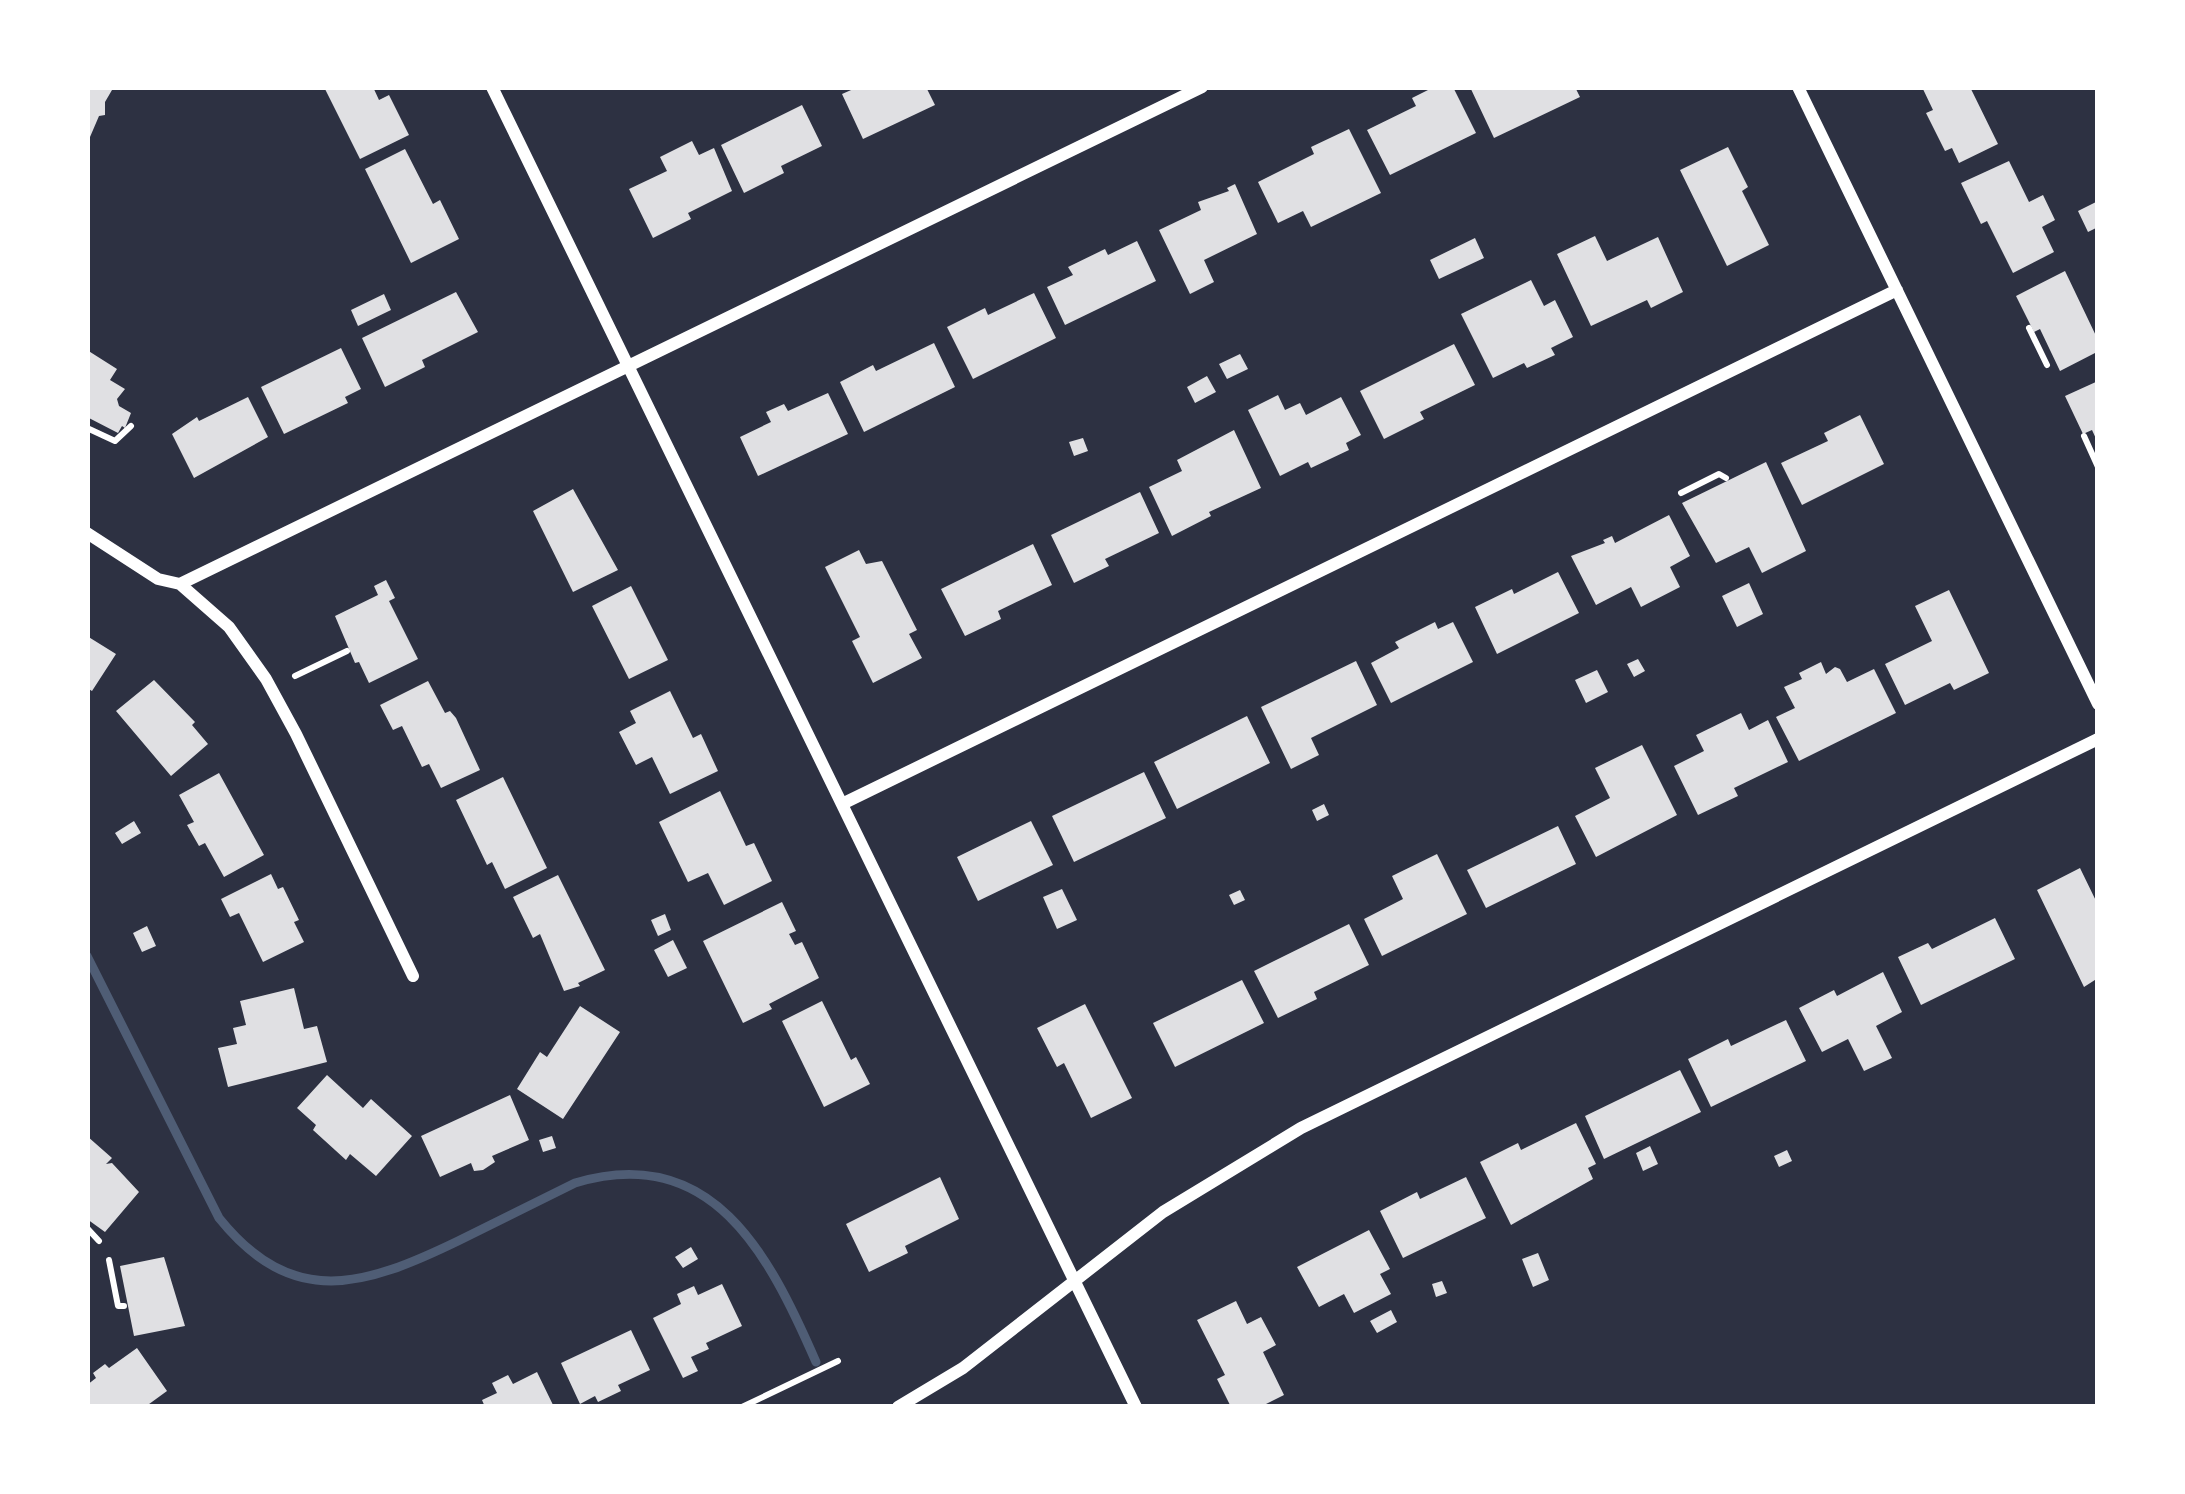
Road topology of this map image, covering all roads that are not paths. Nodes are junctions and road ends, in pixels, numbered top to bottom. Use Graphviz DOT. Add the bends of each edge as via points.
graph roads {
  1 [pos="492,87"];
  2 [pos="1202,87"];
  3 [pos="1798,87"];
  4 [pos="1898,290"];
  5 [pos="628,368"];
  6 [pos="87,533"];
  7 [pos="180,584"];
  8 [pos="2098,704"];
  9 [pos="2098,739"];
  10 [pos="842,804"];
  11 [pos="413,976"];
  12 [pos="1076,1282"];
  13 [pos="898,1407"];
  14 [pos="1136,1407"];
  1 -- 5 [label="street"];
  2 -- 5 [label="street"];
  3 -- 4 [label="street"];
  4 -- 8 [label="street"];
  4 -- 10 [label="street"];
  5 -- 7 [label="street"];
  5 -- 10 [label="street"];
  6 -- 7 [label="street" via="158,579"];
  7 -- 11 [label="street" via="229,627 266,679"];
  9 -- 12 [label="street" via="1300,1129 1197,1189"];
  10 -- 12 [label="street"];
  12 -- 13 [label="street"];
  12 -- 14 [label="street"];
}
